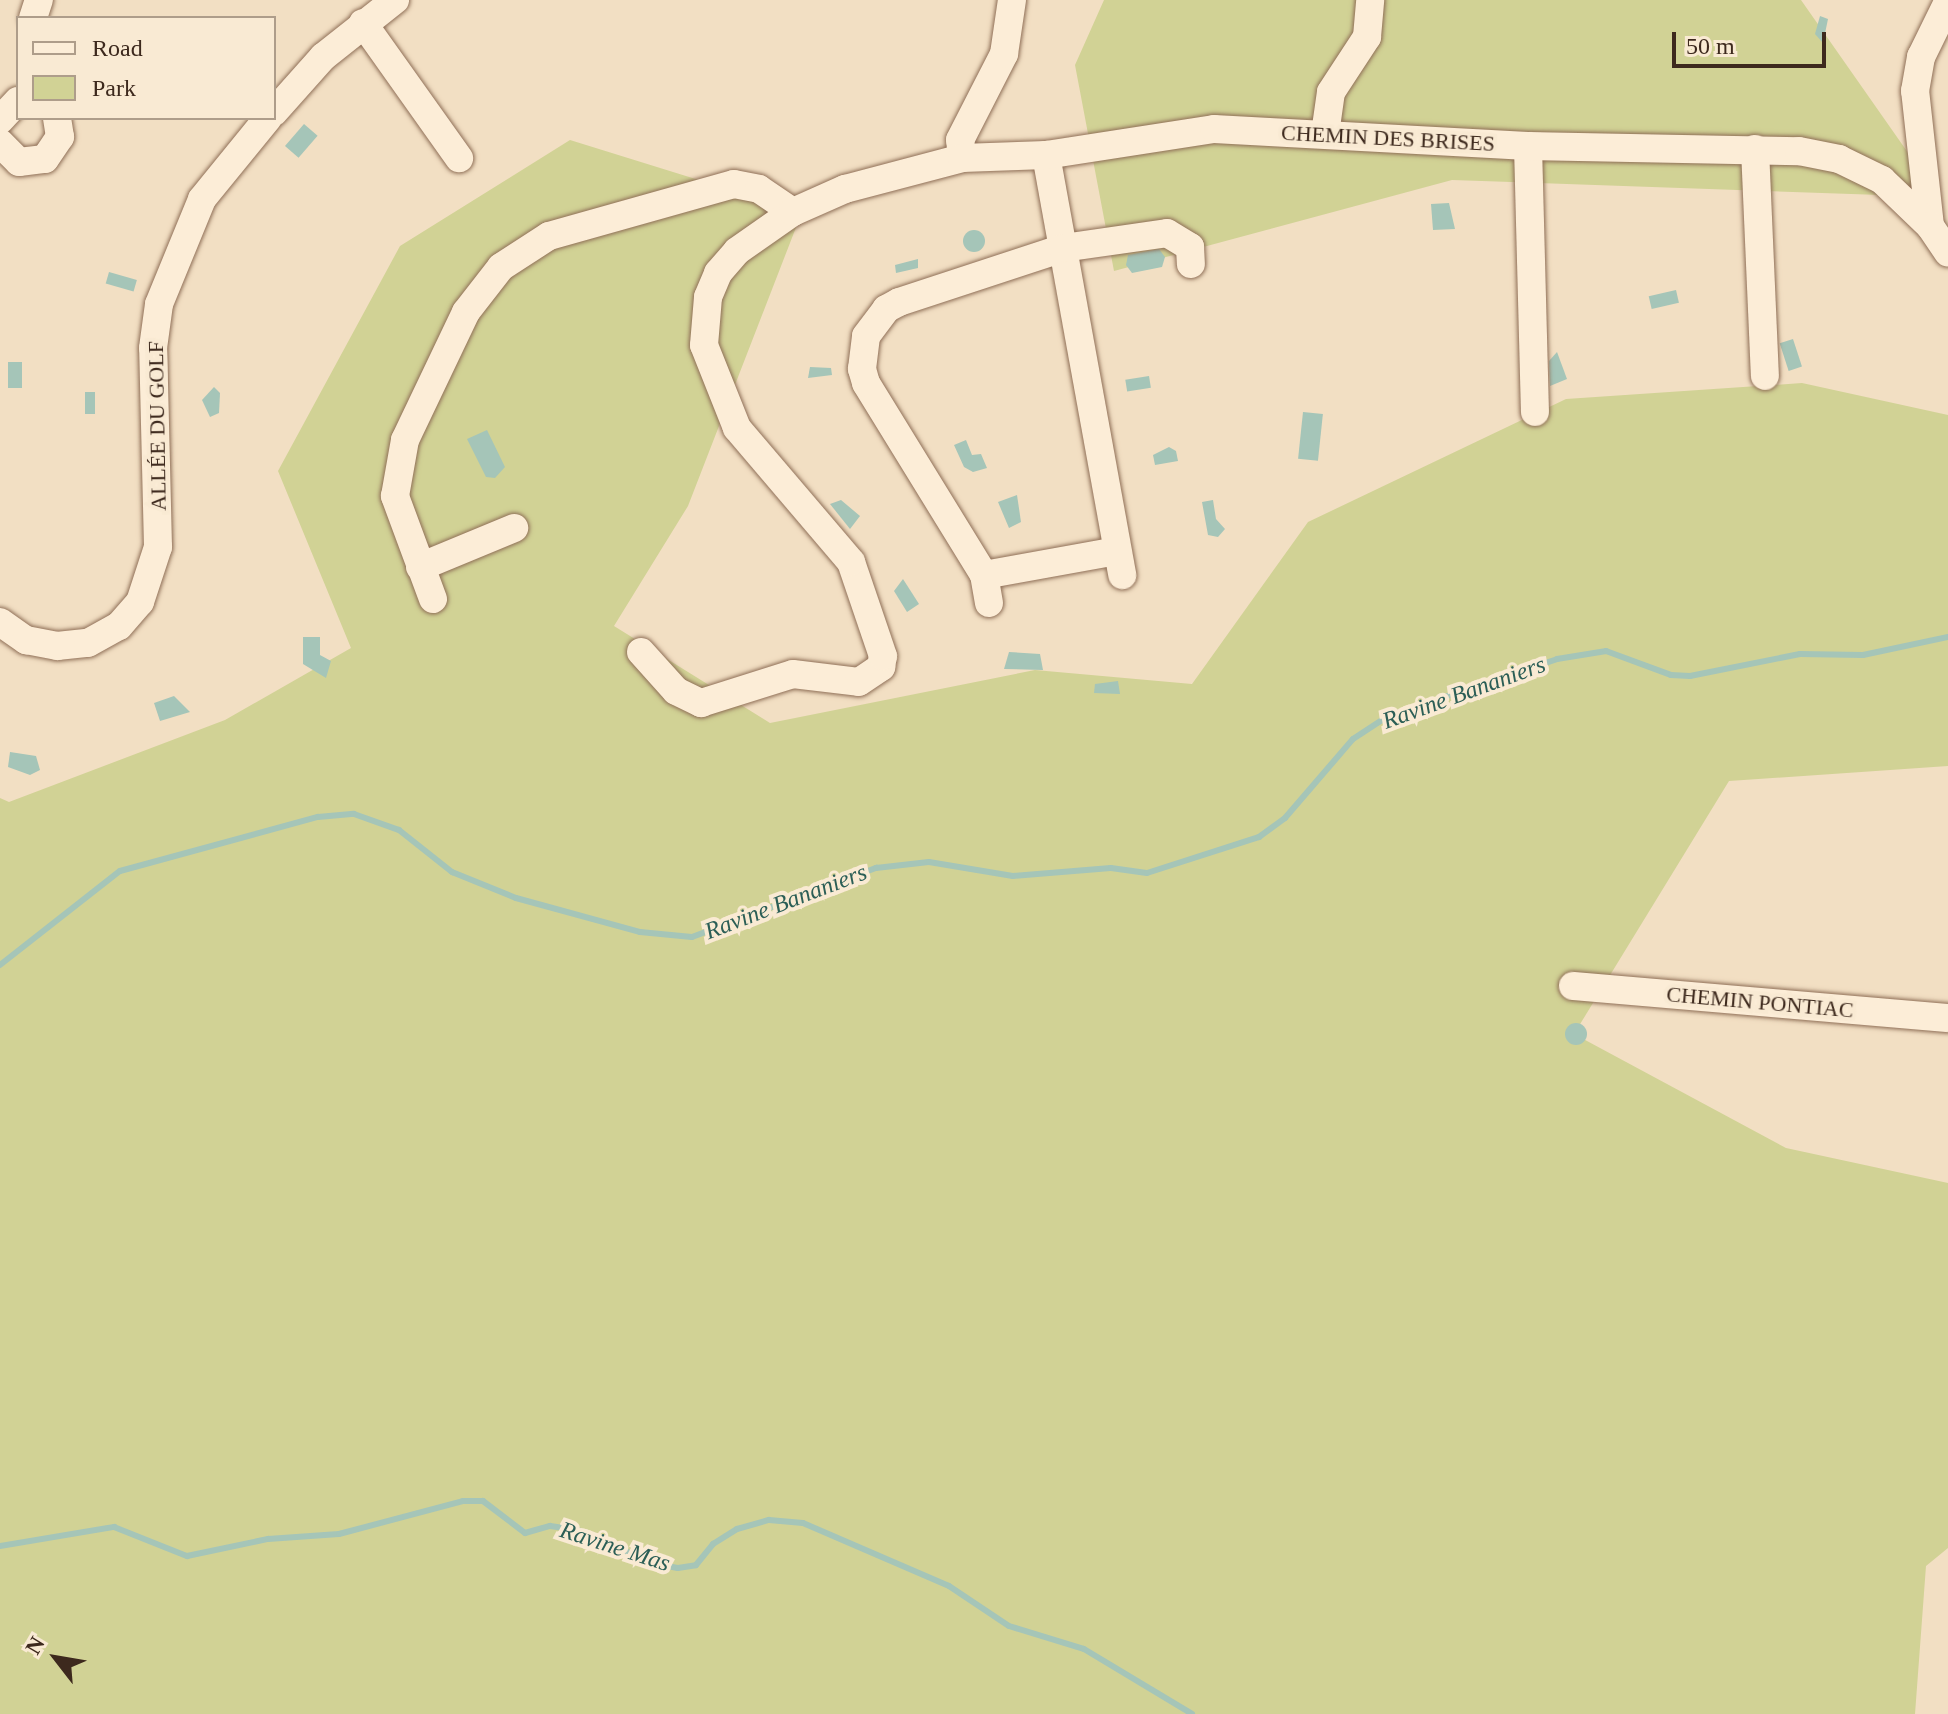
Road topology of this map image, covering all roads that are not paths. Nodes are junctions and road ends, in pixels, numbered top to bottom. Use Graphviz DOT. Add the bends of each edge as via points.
graph roads {
  1 [pos="395,0"];
  2 [pos="1012,0"];
  3 [pos="1370,0"];
  4 [pos="1948,2"];
  5 [pos="363,23"];
  6 [pos="276,110"];
  7 [pos="57,120"];
  8 [pos="266,120"];
  9 [pos="1325,134"];
  10 [pos="0,143"];
  11 [pos="1528,146"];
  12 [pos="1755,149"];
  13 [pos="1046,155"];
  14 [pos="459,158"];
  15 [pos="962,158"];
  16 [pos="793,212"];
  17 [pos="1930,226"];
  18 [pos="1063,248"];
  19 [pos="1948,253"];
  20 [pos="1191,264"];
  21 [pos="1765,376"];
  22 [pos="1535,412"];
  23 [pos="514,528"];
  24 [pos="420,567"];
  25 [pos="984,575"];
  26 [pos="433,599"];
  27 [pos="989,603"];
  28 [pos="0,622"];
  29 [pos="641,652"];
  30 [pos="1573,986"];
  31 [pos="1948,1018"];
  1 -- 5 [label="street"];
  2 -- 15 [label="street" via="1004,54 960,140"];
  3 -- 9 [label="street" via="1367,37 1331,92"];
  4 -- 17 [label="street" via="1921,57 1915,91"];
  5 -- 6 [label="street" via="323,57"];
  5 -- 14 [label="street"];
  7 -- 10 [label="street" via="60,137 45,159 19,162"];
  8 -- 28 [label="street, ALLÉE DU GOLF" via="202,199 159,304 153,348 158,547 140,602 119,626 88,643 57,646 26,640"];
  9 -- 11 [label="street, CHEMIN DES BRISES"];
  9 -- 13 [label="street, CHEMIN DES BRISES" via="1214,129"];
  11 -- 12 [label="street, CHEMIN DES BRISES"];
  11 -- 22 [label="street"];
  12 -- 17 [label="street, CHEMIN DES BRISES" via="1820,153 1858,166 1882,180"];
  12 -- 21 [label="street"];
  13 -- 15 [label="street, CHEMIN DES BRISES"];
  13 -- 18 [label="street"];
  15 -- 16 [label="street, CHEMIN DES BRISES" via="845,189"];
  16 -- 24 [label="street" via="759,189 734,184 549,236 501,267 466,312 405,440 395,496"];
  16 -- 29 [label="street, CHEMIN DES BRISES" via="737,251 718,273 708,297 704,345 737,428 851,562 883,656 881,667 859,682 793,674 701,703 676,691"];
  17 -- 19 [label="street, CHEMIN DES BRISES"];
  18 -- 20 [label="street" via="1167,233 1190,247"];
  18 -- 25 [label="street" via="1120,563"];
  18 -- 25 [label="street" via="899,302 886,309 866,336 862,369 872,395"];
  23 -- 24 [label="street"];
  24 -- 26 [label="street"];
  25 -- 27 [label="street"];
  30 -- 31 [label="street, CHEMIN PONTIAC"];
}
